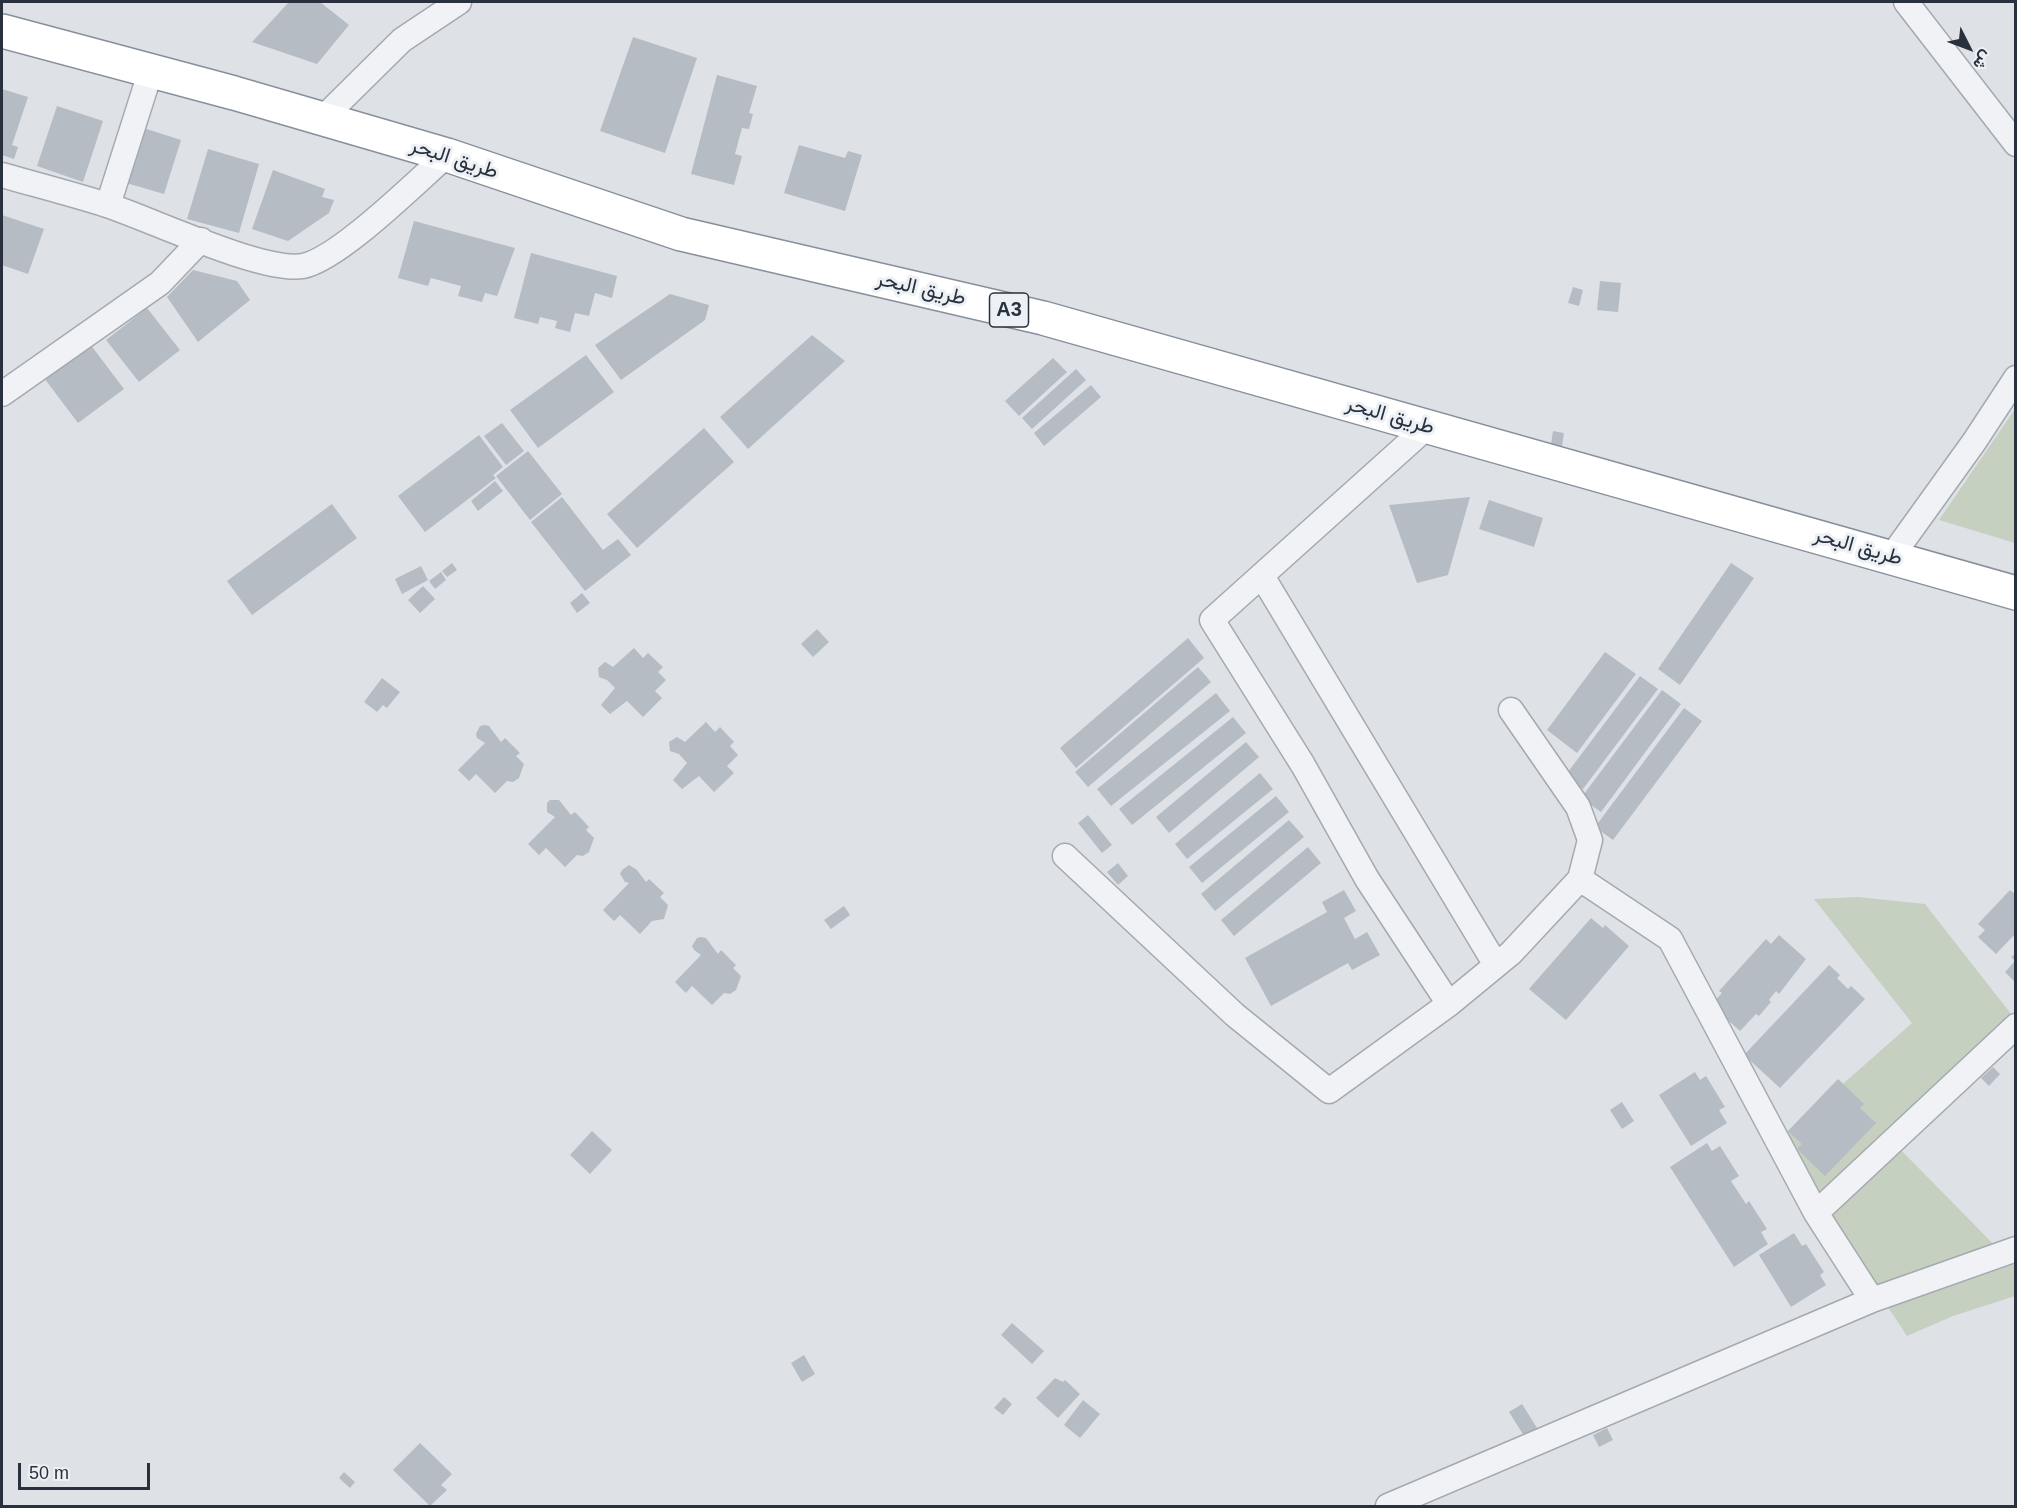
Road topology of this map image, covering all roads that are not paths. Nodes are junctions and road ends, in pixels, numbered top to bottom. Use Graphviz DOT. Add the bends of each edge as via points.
graph roads {
  1 [pos="459,2"];
  2 [pos="1906,2"];
  3 [pos="2,31"];
  4 [pos="151,70"];
  5 [pos="321,119"];
  6 [pos="2016,144"];
  7 [pos="447,155"];
  8 [pos="2,175"];
  9 [pos="108,205"];
  10 [pos="201,240"];
  11 [pos="2016,378"];
  12 [pos="2,394"];
  13 [pos="1428,426"];
  14 [pos="1892,556"];
  15 [pos="1262,576"];
  16 [pos="2016,593"];
  17 [pos="1511,710"];
  18 [pos="1065,855"];
  19 [pos="1580,879"];
  20 [pos="1496,965"];
  21 [pos="1449,1004"];
  22 [pos="2016,1026"];
  23 [pos="1816,1213"];
  24 [pos="2016,1249"];
  25 [pos="1872,1300"];
  26 [pos="1388,1506"];
  1 -- 5 [label="street" via="402,40"];
  2 -- 6 [label="street"];
  3 -- 4 [label="highway, طريق البحر / A3"];
  4 -- 5 [label="highway, طريق البحر / A3"];
  4 -- 9 [label="street"];
  5 -- 7 [label="highway, طريق البحر / A3"];
  7 -- 10 [label="street" via="334,252 304,266 286,267"];
  7 -- 13 [label="highway, طريق البحر / A3" via="681,234 1044,318"];
  8 -- 9 [label="street"];
  9 -- 10 [label="street"];
  10 -- 12 [label="street" via="160,283"];
  11 -- 14 [label="street"];
  13 -- 14 [label="highway, طريق البحر / A3"];
  13 -- 15 [label="street"];
  14 -- 16 [label="highway, طريق البحر / A3"];
  15 -- 20 [label="street"];
  15 -- 21 [label="street" via="1212,620 1303,765 1367,879"];
  17 -- 19 [label="street" via="1578,807 1590,840"];
  18 -- 21 [label="street" via="1235,1015 1329,1091"];
  19 -- 20 [label="street"];
  19 -- 23 [label="street" via="1670,939"];
  20 -- 21 [label="street"];
  22 -- 23 [label="street"];
  23 -- 25 [label="street"];
  24 -- 25 [label="street"];
  25 -- 26 [label="street"];
}
